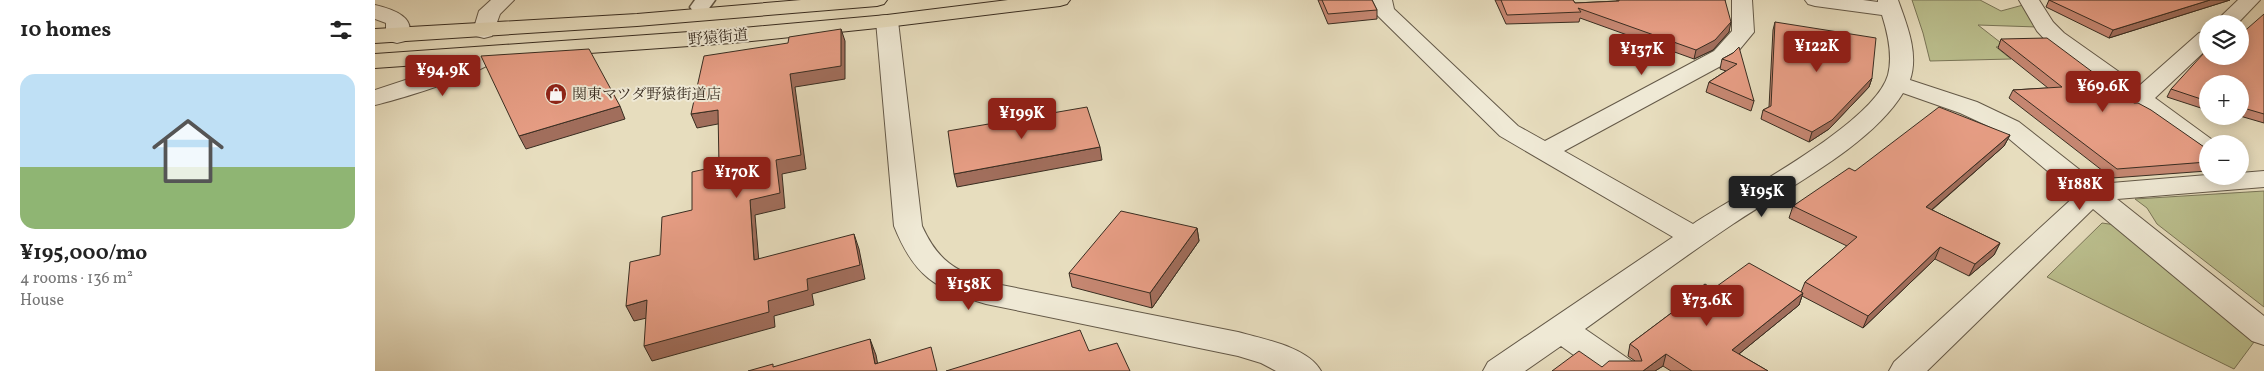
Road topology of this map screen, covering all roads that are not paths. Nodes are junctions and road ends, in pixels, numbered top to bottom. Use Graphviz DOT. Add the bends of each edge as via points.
graph roads {
  1 [pos="504,0"];
  2 [pos="1060,0"];
  3 [pos="1383,0"];
  4 [pos="1742,0"];
  5 [pos="1815,0"];
  6 [pos="2029,0"];
  7 [pos="2250,0"];
  8 [pos="1889,5"];
  9 [pos="375,11"];
  10 [pos="882,11"];
  11 [pos="2234,15"];
  12 [pos="484,31"];
  13 [pos="386,36"];
  14 [pos="2199,45"];
  15 [pos="493,54"];
  16 [pos="375,61"];
  17 [pos="1896,84"];
  18 [pos="375,98"];
  19 [pos="2140,98"];
  20 [pos="2199,141"];
  21 [pos="1545,151"];
  22 [pos="2253,177"];
  23 [pos="2094,195"];
  24 [pos="1694,237"];
  25 [pos="1561,330"];
  26 [pos="2264,333"];
  27 [pos="1304,371"];
  28 [pos="1501,371"];
  29 [pos="1621,371"];
  30 [pos="1906,371"];
  1 -- 12 [label="street" via="490,11"];
  2 -- 10 [label="main road, 野猿街道"];
  3 -- 21 [label="street" via="1384,11 1509,131"];
  4 -- 21 [label="street" via="1743,32 1722,56"];
  5 -- 8 [label="street"];
  6 -- 19 [label="street" via="2056,38"];
  7 -- 11 [label="street"];
  8 -- 17 [label="street" via="1901,52"];
  9 -- 13 [label="street" via="397,20"];
  10 -- 12 [label="main road, 野猿街道" via="761,11"];
  10 -- 15 [label="main road, 野猿街道" via="732,36"];
  10 -- 27 [label="street" via="908,226 917,251 931,267 954,282 985,293 1238,344 1273,354"];
  12 -- 13 [label="main road, 野猿街道"];
  13 -- 16 [label="main road"];
  14 -- 19 [label="street"];
  15 -- 16 [label="main road, 野猿街道"];
  15 -- 18 [label="street" via="457,71"];
  17 -- 23 [label="street" via="1941,96 2001,122"];
  17 -- 24 [label="street" via="1878,109 1845,137"];
  19 -- 20 [label="street"];
  21 -- 24 [label="street"];
  22 -- 23 [label="street"];
  23 -- 26 [label="street"];
  23 -- 30 [label="street"];
  24 -- 25 [label="street"];
  25 -- 28 [label="street"];
  25 -- 29 [label="street"];
}
